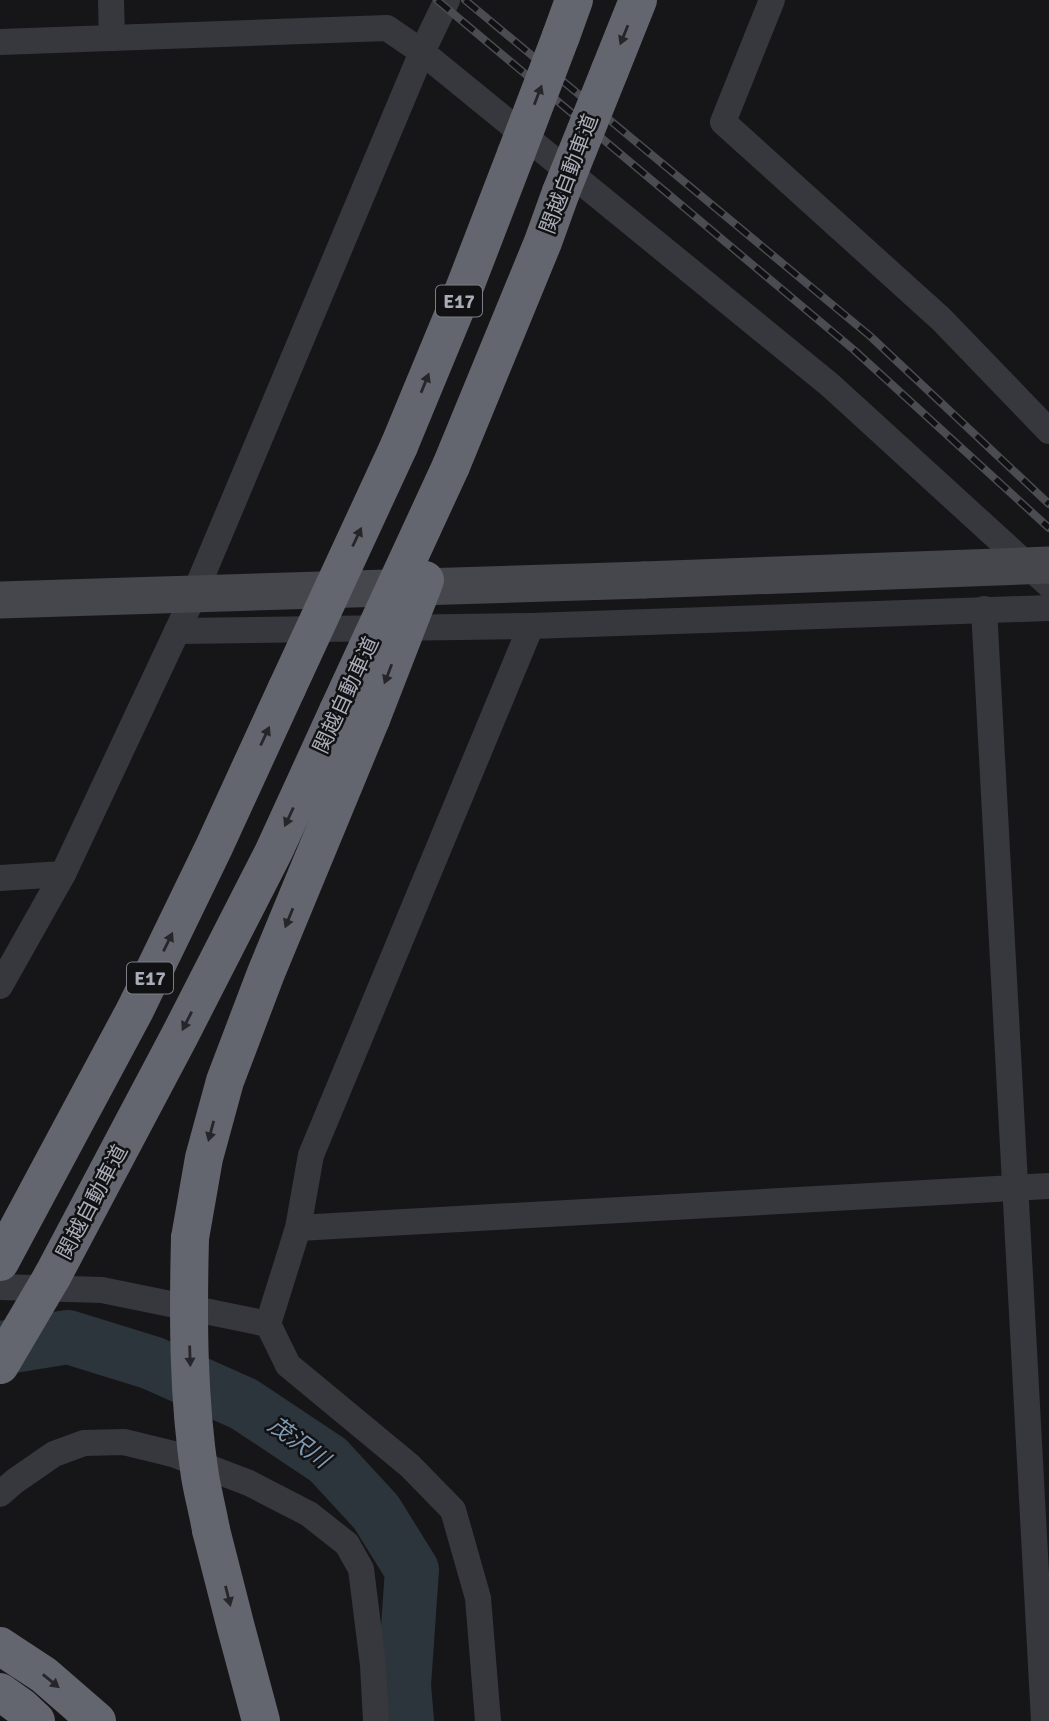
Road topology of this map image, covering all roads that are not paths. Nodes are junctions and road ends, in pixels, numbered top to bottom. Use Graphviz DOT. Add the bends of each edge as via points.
graph roads {
  1 [pos="111,0"];
  2 [pos="447,0"];
  3 [pos="574,0"];
  4 [pos="638,0"];
  5 [pos="772,0"];
  6 [pos="112,38"];
  7 [pos="0,42"];
  8 [pos="422,52"];
  9 [pos="1049,431"];
  10 [pos="1049,565"];
  11 [pos="1049,585"];
  12 [pos="194,595"];
  13 [pos="0,600"];
  14 [pos="1049,608"];
  15 [pos="984,609"];
  16 [pos="531,626"];
  17 [pos="177,631"];
  18 [pos="355,715"];
  19 [pos="63,874"];
  20 [pos="0,878"];
  21 [pos="0,986"];
  22 [pos="135,1010"];
  23 [pos="1049,1186"];
  24 [pos="1015,1188"];
  25 [pos="298,1228"];
  26 [pos="0,1237"];
  27 [pos="0,1262"];
  28 [pos="0,1287"];
  29 [pos="268,1324"];
  30 [pos="0,1365"];
  31 [pos="0,1494"];
  32 [pos="0,1646"];
  33 [pos="0,1692"];
  34 [pos="36,1721"];
  35 [pos="97,1721"];
  36 [pos="261,1721"];
  37 [pos="376,1721"];
  38 [pos="488,1721"];
  39 [pos="1044,1721"];
  1 -- 6 [label="street"];
  2 -- 8 [label="street"];
  22 -- 3 [label="highway, E17, one-way, bridge" via="399,446"];
  4 -- 18 [label="highway, 関越自動車道 / E17, one-way, bridge" via="561,192 459,470"];
  5 -- 9 [label="street" via="723,122 940,318"];
  6 -- 7 [label="street"];
  6 -- 8 [label="street" via="387,28"];
  8 -- 11 [label="street" via="830,384"];
  8 -- 12 [label="street"];
  10 -- 12 [label="street, bridge"];
  12 -- 13 [label="street"];
  12 -- 17 [label="street"];
  14 -- 15 [label="street"];
  15 -- 16 [label="street"];
  15 -- 24 [label="street"];
  16 -- 17 [label="street"];
  16 -- 25 [label="street" via="311,1156"];
  17 -- 19 [label="street"];
  18 -- 30 [label="highway, 関越自動車道 / E17, one-way, bridge" via="274,851 53,1275"];
  18 -- 36 [label="highway, one-way, bridge" via="225,1081 204,1158 190,1238 190,1374 200,1477"];
  19 -- 20 [label="street"];
  19 -- 21 [label="street"];
  22 -- 26 [label="highway"];
  22 -- 27 [label="highway, E17"];
  23 -- 24 [label="street"];
  24 -- 25 [label="street"];
  24 -- 39 [label="street"];
  25 -- 29 [label="street"];
  28 -- 29 [label="street" via="102,1290"];
  29 -- 38 [label="street" via="288,1365 410,1466 453,1510 478,1598"];
  31 -- 37 [label="street" via="54,1454 84,1443 124,1442 211,1468 309,1514 347,1544 360,1569"];
  32 -- 35 [label="highway, one-way" via="44,1675"];
  33 -- 34 [label="highway"];
}
